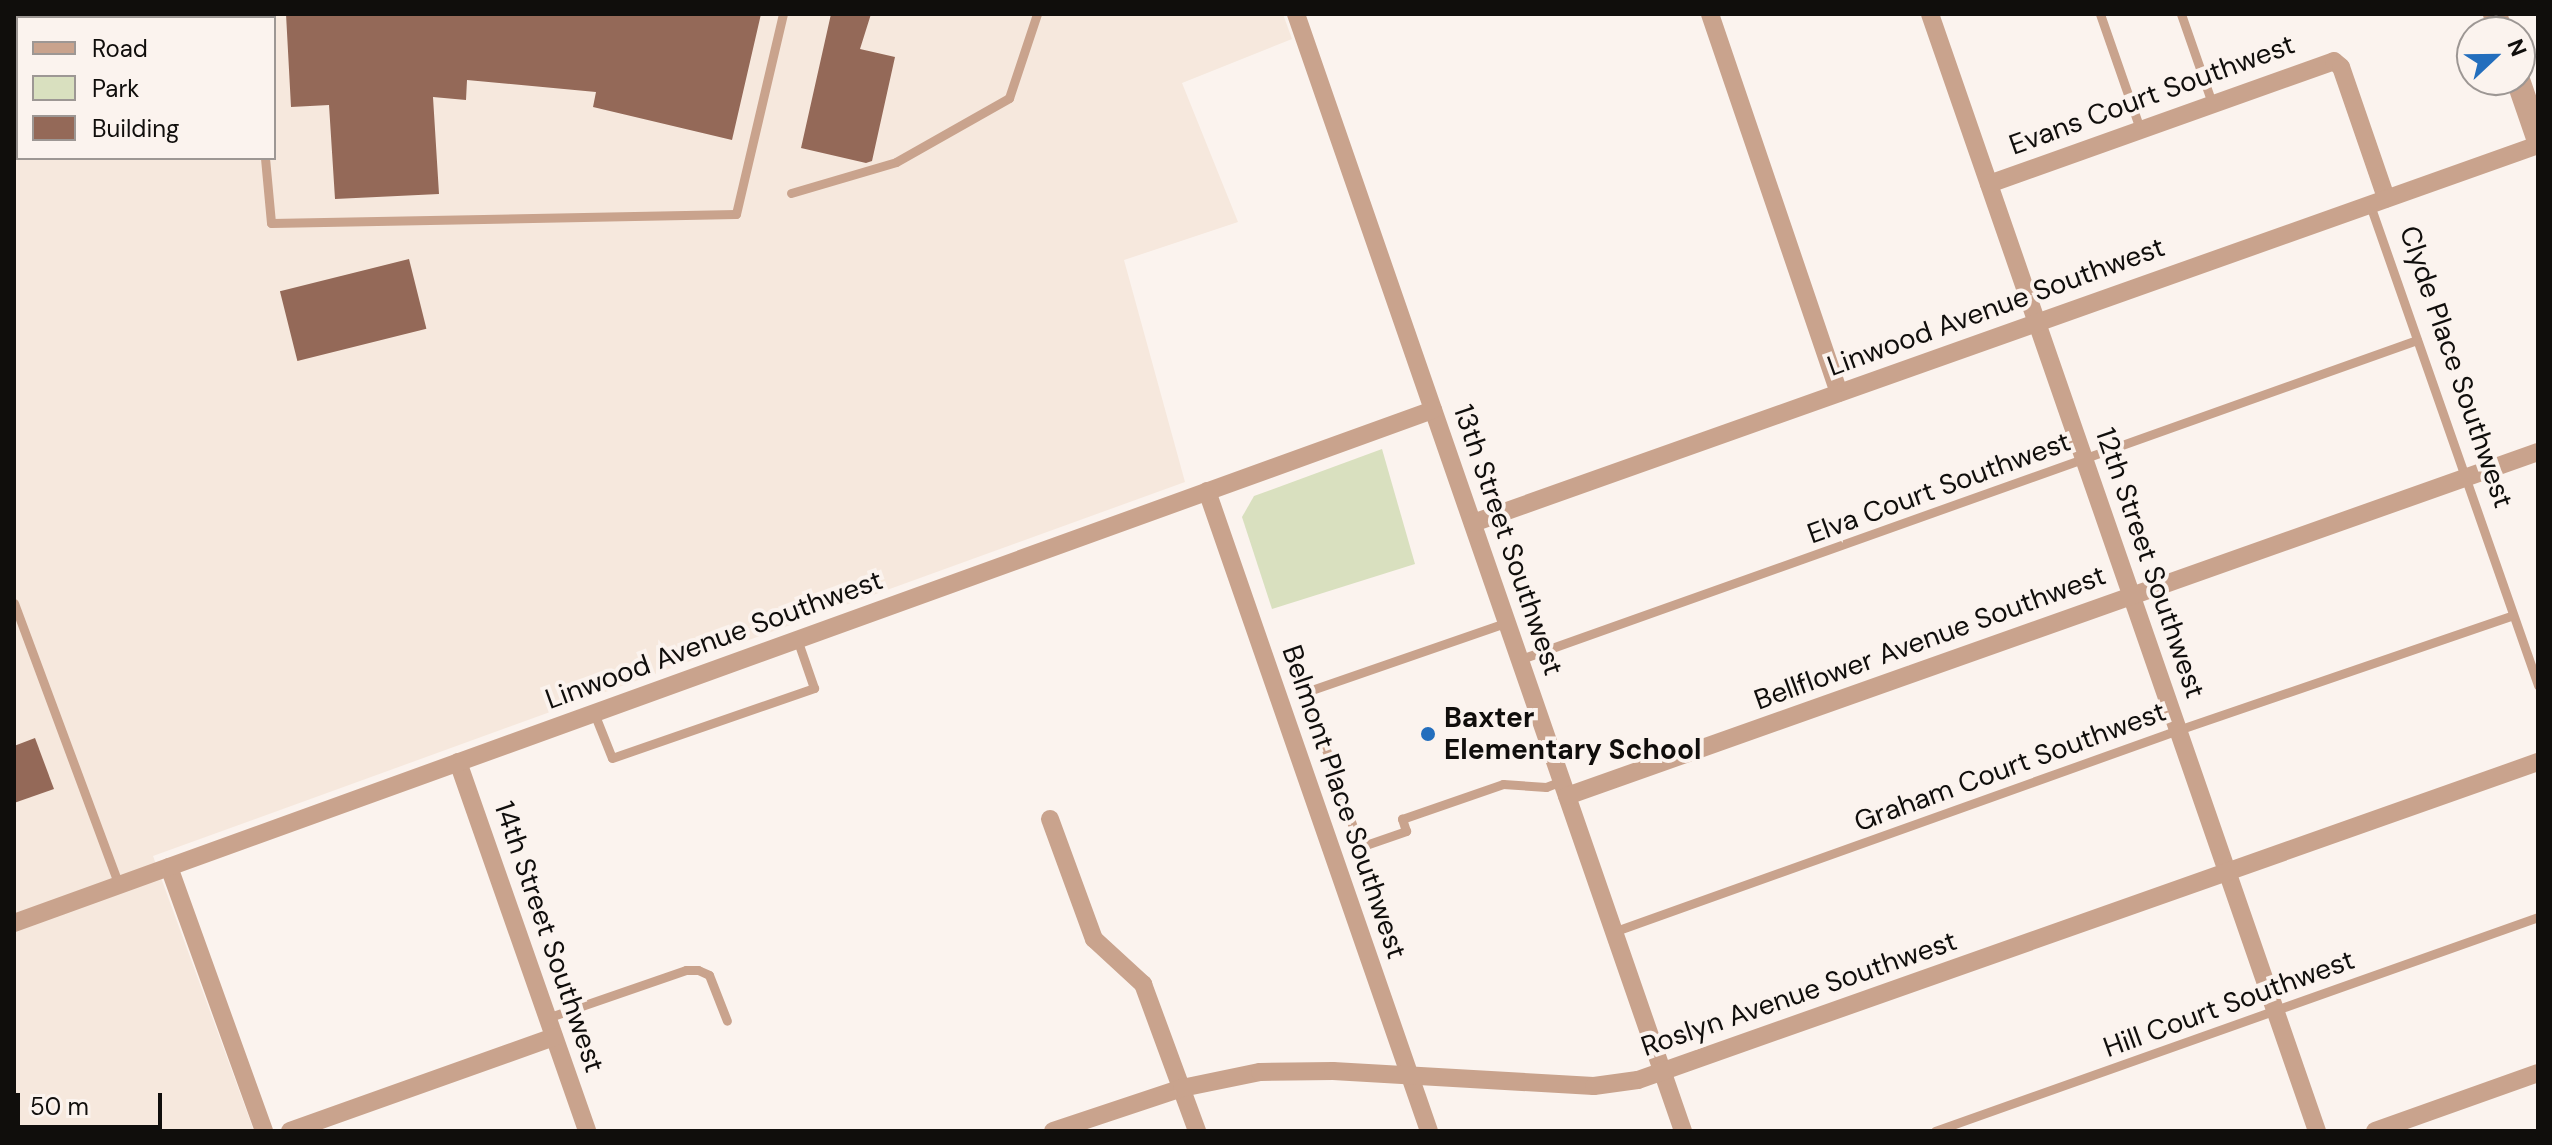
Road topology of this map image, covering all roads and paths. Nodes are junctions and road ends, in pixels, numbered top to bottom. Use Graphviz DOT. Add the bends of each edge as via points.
graph roads {
  1 [pos="783,14"];
  2 [pos="1037,14"];
  3 [pos="1296,14"];
  4 [pos="1710,14"];
  5 [pos="2100,14"];
  6 [pos="2181,14"];
  7 [pos="1933,15"];
  8 [pos="2334,61"];
  9 [pos="2524,96"];
  10 [pos="2212,103"];
  11 [pos="2140,129"];
  12 [pos="2538,138"];
  13 [pos="2538,145"];
  14 [pos="265,160"];
  15 [pos="1989,184"];
  16 [pos="791,193"];
  17 [pos="2378,200"];
  18 [pos="2036,322"];
  19 [pos="2417,340"];
  20 [pos="1839,393"];
  21 [pos="1433,410"];
  22 [pos="2538,452"];
  23 [pos="2084,459"];
  24 [pos="2465,478"];
  25 [pos="1207,491"];
  26 [pos="1473,523"];
  27 [pos="2132,596"];
  28 [pos="14,603"];
  29 [pos="2513,615"];
  30 [pos="1508,622"];
  31 [pos="797,639"];
  32 [pos="1521,659"];
  33 [pos="2538,685"];
  34 [pos="594,713"];
  35 [pos="2178,730"];
  36 [pos="458,762"];
  37 [pos="2538,762"];
  38 [pos="1565,789"];
  39 [pos="1050,819"];
  40 [pos="169,867"];
  41 [pos="2227,873"];
  42 [pos="119,885"];
  43 [pos="2538,917"];
  44 [pos="14,923"];
  45 [pos="1613,932"];
  46 [pos="2275,1011"];
  47 [pos="547,1018"];
  48 [pos="727,1021"];
  49 [pos="554,1037"];
  50 [pos="1662,1073"];
  51 [pos="2538,1073"];
  52 [pos="1409,1078"];
  53 [pos="1182,1088"];
  54 [pos="264,1131"];
  55 [pos="290,1131"];
  56 [pos="587,1131"];
  57 [pos="1053,1131"];
  58 [pos="1197,1131"];
  59 [pos="1429,1131"];
  60 [pos="1683,1131"];
  61 [pos="1935,1131"];
  62 [pos="2317,1131"];
  63 [pos="2375,1131"];
  1 -- 14 [label="lane" via="736,214 271,223"];
  2 -- 16 [label="lane" via="1009,98 896,162"];
  3 -- 21 [label="street, 13th Street Southwest"];
  4 -- 20 [label="street"];
  5 -- 11 [label="lane"];
  6 -- 10 [label="lane"];
  7 -- 15 [label="street, 12th Street Southwest"];
  8 -- 10 [label="street, Evans Court Southwest"];
  8 -- 17 [label="street, Clyde Place Southwest" via="2341,67"];
  9 -- 12 [label="street"];
  10 -- 11 [label="street, Evans Court Southwest"];
  11 -- 15 [label="street, Evans Court Southwest"];
  13 -- 17 [label="street, Linwood Avenue Southwest"];
  15 -- 18 [label="street, 12th Street Southwest"];
  17 -- 18 [label="street, Linwood Avenue Southwest"];
  17 -- 19 [label="lane, Clyde Place Southwest"];
  18 -- 20 [label="street, Linwood Avenue Southwest"];
  18 -- 23 [label="street, 12th Street Southwest"];
  19 -- 23 [label="lane, Elva Court Southwest"];
  19 -- 24 [label="lane, Clyde Place Southwest"];
  20 -- 26 [label="street, Linwood Avenue Southwest"];
  21 -- 25 [label="street, Linwood Avenue Southwest"];
  21 -- 26 [label="street, 13th Street Southwest"];
  22 -- 24 [label="street, Bellflower Avenue Southwest"];
  23 -- 27 [label="street, 12th Street Southwest"];
  23 -- 32 [label="lane, Elva Court Southwest"];
  24 -- 27 [label="street, Bellflower Avenue Southwest"];
  24 -- 29 [label="lane, Clyde Place Southwest"];
  25 -- 31 [label="street, Linwood Avenue Southwest"];
  25 -- 52 [label="street, Belmont Place Southwest"];
  26 -- 30 [label="street, 13th Street Southwest"];
  27 -- 35 [label="street, 12th Street Southwest"];
  27 -- 38 [label="street, Bellflower Avenue Southwest"];
  28 -- 42 [label="lane"];
  29 -- 33 [label="lane, Clyde Place Southwest"];
  29 -- 35 [label="lane, Graham Court Southwest"];
  30 -- 32 [label="street, 13th Street Southwest"];
  30 -- 38 [label="lane" via="1306,692 1360,847 1406,831 1402,819 1503,784"];
  31 -- 34 [label="street, Linwood Avenue Southwest"];
  31 -- 34 [label="lane" via="814,688 612,758"];
  32 -- 38 [label="street, 13th Street Southwest"];
  34 -- 36 [label="street, Linwood Avenue Southwest"];
  35 -- 41 [label="street, 12th Street Southwest"];
  35 -- 45 [label="lane, Graham Court Southwest"];
  36 -- 40 [label="street, Linwood Avenue Southwest"];
  36 -- 47 [label="street, 14th Street Southwest"];
  37 -- 41 [label="street, Roslyn Avenue Southwest"];
  38 -- 45 [label="street, 13th Street Southwest"];
  39 -- 53 [label="street" via="1094,939 1143,984"];
  40 -- 42 [label="street, Linwood Avenue Southwest"];
  40 -- 54 [label="street"];
  41 -- 46 [label="street, 12th Street Southwest"];
  41 -- 50 [label="street, Roslyn Avenue Southwest"];
  42 -- 44 [label="street, Linwood Avenue Southwest"];
  43 -- 46 [label="lane, Hill Court Southwest"];
  45 -- 50 [label="street, 13th Street Southwest"];
  46 -- 61 [label="lane, Hill Court Southwest"];
  46 -- 62 [label="street, 12th Street Southwest"];
  47 -- 48 [label="lane" via="698,970 709,975"];
  47 -- 49 [label="street, 14th Street Southwest"];
  49 -- 55 [label="street"];
  49 -- 56 [label="street, 14th Street Southwest"];
  50 -- 52 [label="street, Roslyn Avenue Southwest" via="1594,1086"];
  50 -- 60 [label="street, 13th Street Southwest"];
  51 -- 63 [label="street"];
  52 -- 53 [label="street, Roslyn Avenue Southwest" via="1289,1070"];
  52 -- 59 [label="street, Belmont Place Southwest"];
  53 -- 57 [label="street, Roslyn Avenue Southwest"];
  53 -- 58 [label="street"];
}
